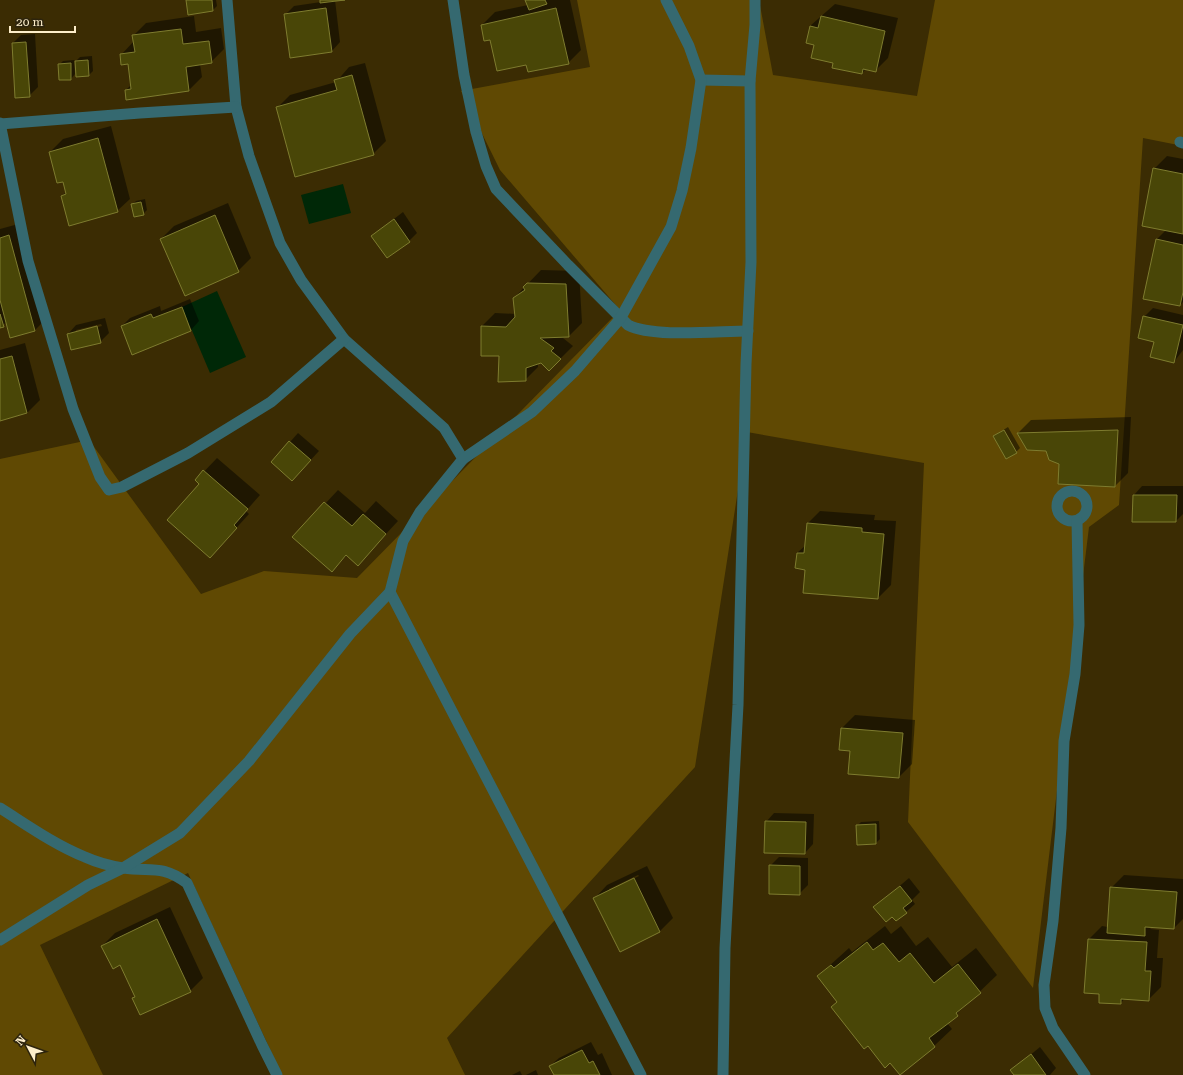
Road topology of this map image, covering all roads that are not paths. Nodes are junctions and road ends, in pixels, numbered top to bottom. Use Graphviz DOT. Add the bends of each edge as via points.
graph roads {
  1 [pos="227,0"];
  2 [pos="453,0"];
  3 [pos="666,0"];
  4 [pos="755,0"];
  5 [pos="701,80"];
  6 [pos="750,81"];
  7 [pos="236,107"];
  8 [pos="0,124"];
  9 [pos="620,318"];
  10 [pos="748,331"];
  11 [pos="344,339"];
  12 [pos="463,459"];
  13 [pos="1077,521"];
  14 [pos="390,592"];
  15 [pos="0,808"];
  16 [pos="123,868"];
  17 [pos="0,940"];
  18 [pos="277,1075"];
  19 [pos="640,1075"];
  20 [pos="723,1075"];
  21 [pos="1085,1075"];
  1 -- 7 [label="street"];
  2 -- 9 [label="street" via="464,75 476,132 486,166 496,188"];
  3 -- 5 [label="street" via="689,46"];
  4 -- 6 [label="street"];
  5 -- 6 [label="street"];
  5 -- 9 [label="street" via="691,148 671,227"];
  6 -- 10 [label="street" via="751,262"];
  7 -- 8 [label="street"];
  7 -- 11 [label="street" via="249,156 280,243 301,280"];
  8 -- 11 [label="street" via="28,261 73,409 100,477 109,490 122,487 188,453 271,402"];
  9 -- 10 [label="street" via="638,330"];
  9 -- 12 [label="street" via="574,371 532,412"];
  10 -- 20 [label="street" via="738,705 725,948"];
  11 -- 12 [label="street" via="444,428"];
  12 -- 14 [label="street" via="420,512 403,541"];
  13 -- 21 [label="street" via="1080,624 1064,741 1061,828 1044,992 1045,1008 1053,1028"];
  14 -- 16 [label="street" via="350,634 240,770 180,832"];
  14 -- 19 [label="street"];
  15 -- 16 [label="street" via="85,858"];
  16 -- 17 [label="street" via="88,885"];
  16 -- 18 [label="street" via="157,868 174,873 187,882"];
}
